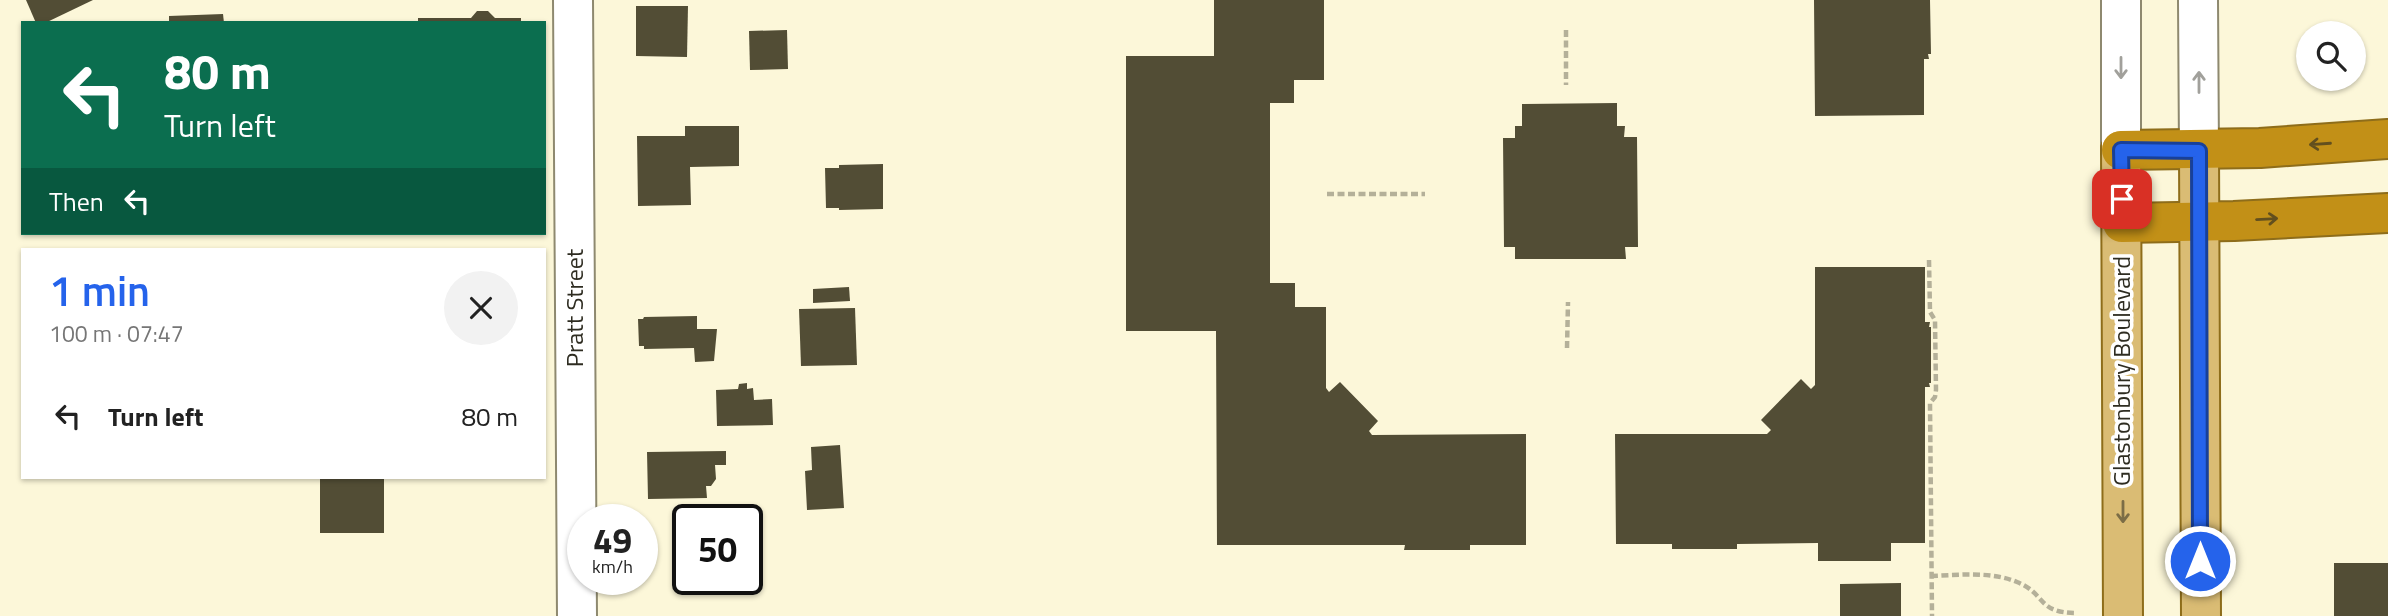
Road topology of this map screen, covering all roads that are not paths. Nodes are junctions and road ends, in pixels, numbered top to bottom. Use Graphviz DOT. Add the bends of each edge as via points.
graph roads {
  1 [pos="573,0"];
  2 [pos="2121,0"];
  3 [pos="2198,0"];
  4 [pos="2388,139"];
  5 [pos="2121,150"];
  6 [pos="2199,151"];
  7 [pos="2388,213"];
  8 [pos="2199,221"];
  9 [pos="2122,223"];
  10 [pos="577,616"];
  11 [pos="2123,616"];
  12 [pos="2200,616"];
  1 -- 10 [label="street, Pratt Street"];
  2 -- 5 [label="street, Glastonbury Boulevard, one-way"];
  6 -- 3 [label="street, one-way"];
  4 -- 6 [label="highway, one-way"];
  5 -- 6 [label="highway"];
  5 -- 9 [label="main road, Glastonbury Boulevard"];
  6 -- 8 [label="main road"];
  8 -- 7 [label="highway, one-way"];
  8 -- 9 [label="highway"];
  8 -- 12 [label="main road"];
  9 -- 11 [label="main road, Glastonbury Boulevard, one-way"];
}
